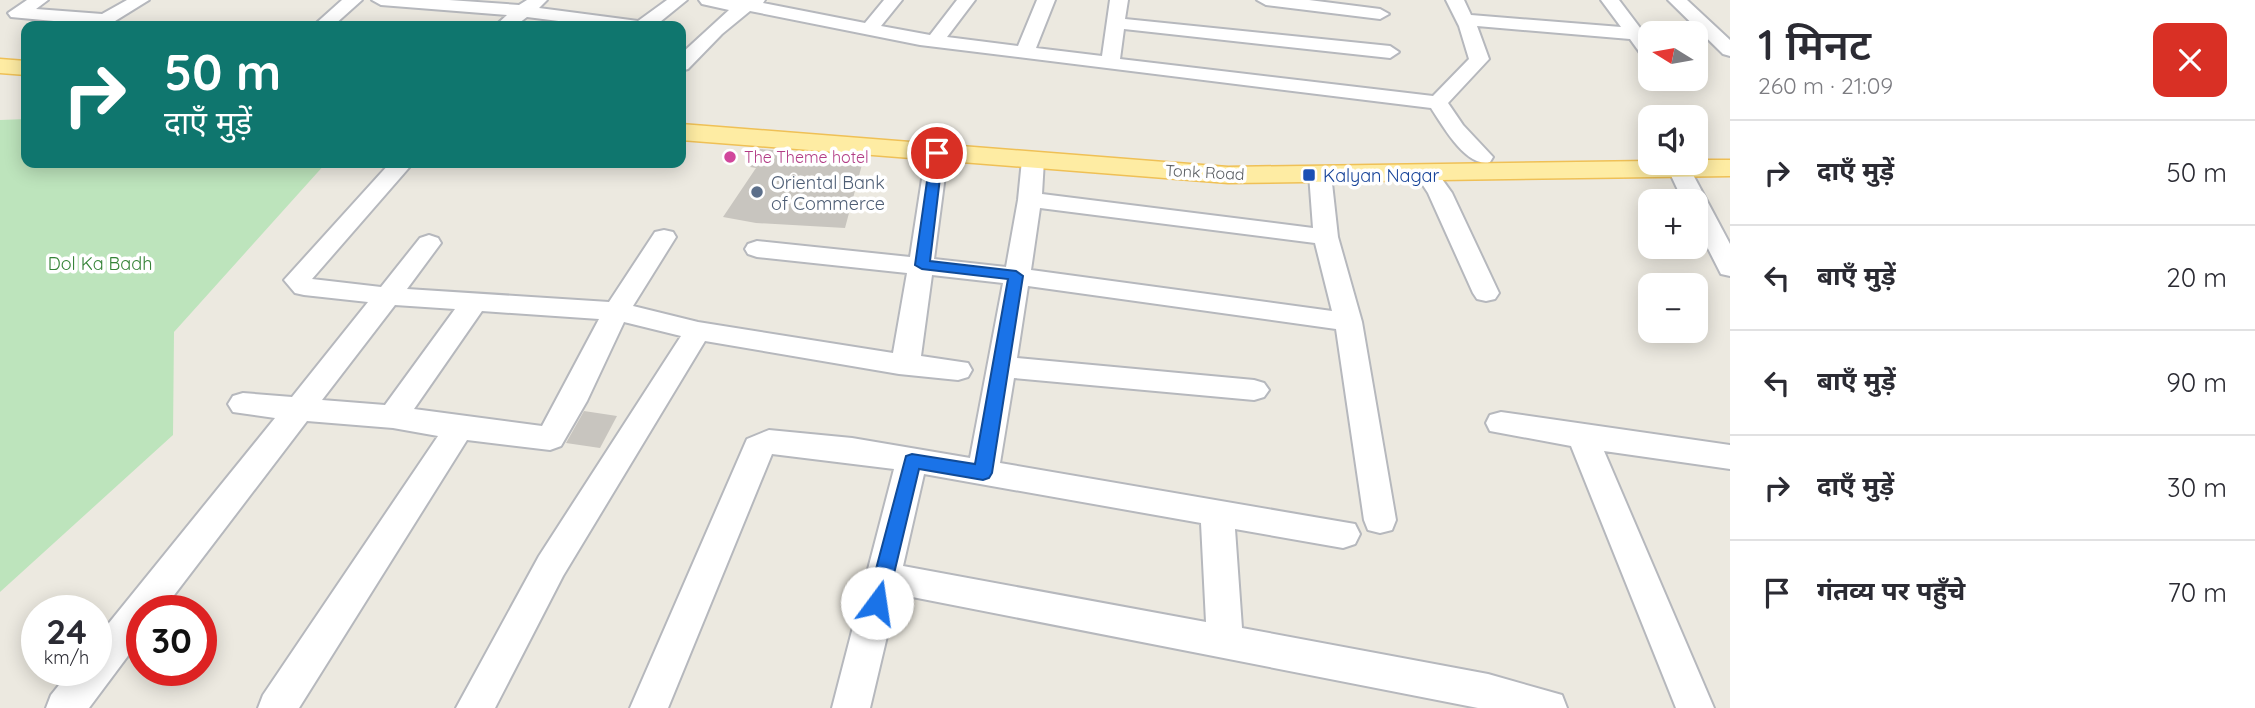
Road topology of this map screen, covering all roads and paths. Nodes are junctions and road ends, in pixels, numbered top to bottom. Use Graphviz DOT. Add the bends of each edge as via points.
graph roads {
  1 [pos="39,0"];
  2 [pos="140,0"];
  3 [pos="354,0"];
  4 [pos="381,0"];
  5 [pos="538,0"];
  6 [pos="678,0"];
  7 [pos="708,0"];
  8 [pos="893,0"];
  9 [pos="966,0"];
  10 [pos="1046,0"];
  11 [pos="1119,0"];
  12 [pos="1266,0"];
  13 [pos="1455,0"];
  14 [pos="1610,0"];
  15 [pos="1677,0"];
  16 [pos="439,2"];
  17 [pos="750,4"];
  18 [pos="1378,7"];
  19 [pos="523,11"];
  20 [pos="1465,20"];
  21 [pos="83,21"];
  22 [pos="103,21"];
  23 [pos="328,21"];
  24 [pos="510,21"];
  25 [pos="604,21"];
  26 [pos="651,21"];
  27 [pos="1115,23"];
  28 [pos="869,29"];
  29 [pos="1635,34"];
  30 [pos="1638,38"];
  31 [pos="935,41"];
  32 [pos="1730,50"];
  33 [pos="1390,52"];
  34 [pos="1025,53"];
  35 [pos="686,60"];
  36 [pos="1110,64"];
  37 [pos="1402,99"];
  38 [pos="1438,103"];
  39 [pos="686,119"];
  40 [pos="686,132"];
  41 [pos="937,153"];
  42 [pos="1730,155"];
  43 [pos="1638,156"];
  44 [pos="1482,157"];
  45 [pos="1708,159"];
  46 [pos="1033,160"];
  47 [pos="1638,164"];
  48 [pos="1708,165"];
  49 [pos="398,168"];
  50 [pos="1730,168"];
  51 [pos="1426,173"];
  52 [pos="1320,174"];
  53 [pos="1030,200"];
  54 [pos="1708,225"];
  55 [pos="664,237"];
  56 [pos="1326,237"];
  57 [pos="429,243"];
  58 [pos="757,249"];
  59 [pos="922,265"];
  60 [pos="1730,268"];
  61 [pos="1016,276"];
  62 [pos="1486,293"];
  63 [pos="388,296"];
  64 [pos="475,301"];
  65 [pos="616,312"];
  66 [pos="1348,322"];
  67 [pos="698,331"];
  68 [pos="899,364"];
  69 [pos="1000,367"];
  70 [pos="958,370"];
  71 [pos="1254,390"];
  72 [pos="243,404"];
  73 [pos="299,410"];
  74 [pos="393,417"];
  75 [pos="1501,423"];
  76 [pos="459,428"];
  77 [pos="1582,436"];
  78 [pos="1730,457"];
  79 [pos="912,460"];
  80 [pos="983,473"];
  81 [pos="1217,513"];
  82 [pos="1380,520"];
  83 [pos="1343,534"];
  84 [pos="884,576"];
  85 [pos="1226,643"];
  86 [pos="112,647"];
  87 [pos="82,686"];
  88 [pos="65,708"];
  89 [pos="277,708"];
  90 [pos="475,708"];
  91 [pos="649,708"];
  92 [pos="851,708"];
  93 [pos="1548,708"];
  94 [pos="1695,708"];
  1 -- 21 [label="street" via="17,13"];
  2 -- 22 [label="street"];
  3 -- 23 [label="street"];
  4 -- 16 [label="street"];
  5 -- 19 [label="street"];
  6 -- 26 [label="street"];
  7 -- 17 [label="street"];
  8 -- 28 [label="street"];
  9 -- 31 [label="street"];
  10 -- 34 [label="street"];
  11 -- 27 [label="street"];
  12 -- 18 [label="street"];
  13 -- 20 [label="street"];
  14 -- 29 [label="street"];
  15 -- 32 [label="street"];
  16 -- 19 [label="street"];
  17 -- 28 [label="street"];
  17 -- 35 [label="street" via="713,31"];
  18 -- 33 [label="street"];
  19 -- 24 [label="street"];
  19 -- 25 [label="street"];
  20 -- 29 [label="street"];
  20 -- 38 [label="street" via="1479,59"];
  27 -- 33 [label="street"];
  27 -- 36 [label="street"];
  28 -- 31 [label="street"];
  29 -- 30 [label="street"];
  31 -- 34 [label="street"];
  33 -- 37 [label="street"];
  34 -- 36 [label="street"];
  36 -- 37 [label="street"];
  37 -- 38 [label="street"];
  38 -- 44 [label="street"];
  39 -- 44 [label="main road, Tonk Road" via="1150,156"];
  40 -- 41 [label="main road, Tonk Road"];
  41 -- 46 [label="main road, Tonk Road"];
  41 -- 59 [label="street"];
  42 -- 45 [label="main road, Tonk Road"];
  43 -- 44 [label="main road, Tonk Road"];
  46 -- 52 [label="main road, Tonk Road" via="1228,175"];
  46 -- 53 [label="street"];
  47 -- 51 [label="main road, Tonk Road"];
  48 -- 50 [label="main road, Tonk Road"];
  49 -- 63 [label="street" via="297,280 304,286"];
  51 -- 52 [label="main road, Tonk Road"];
  51 -- 62 [label="street" via="1440,192"];
  52 -- 56 [label="street"];
  53 -- 56 [label="street"];
  53 -- 61 [label="street"];
  54 -- 60 [label="street"];
  55 -- 65 [label="street"];
  56 -- 66 [label="street"];
  57 -- 63 [label="street"];
  58 -- 59 [label="street"];
  59 -- 61 [label="street"];
  59 -- 68 [label="street" via="908,355"];
  61 -- 66 [label="street"];
  61 -- 69 [label="street"];
  63 -- 64 [label="street"];
  63 -- 73 [label="street"];
  64 -- 65 [label="street"];
  64 -- 74 [label="street"];
  65 -- 67 [label="street"];
  65 -- 76 [label="street" via="550,438"];
  66 -- 82 [label="street"];
  67 -- 68 [label="street"];
  67 -- 90 [label="street" via="551,566"];
  68 -- 70 [label="street"];
  69 -- 71 [label="street"];
  69 -- 80 [label="street"];
  72 -- 73 [label="street"];
  73 -- 74 [label="street"];
  73 -- 86 [label="street"];
  74 -- 76 [label="street"];
  75 -- 77 [label="street"];
  76 -- 89 [label="street"];
  77 -- 78 [label="street"];
  77 -- 94 [label="street"];
  79 -- 80 [label="street"];
  79 -- 84 [label="street"];
  79 -- 91 [label="street" via="769,442 758,447"];
  80 -- 81 [label="street"];
  81 -- 83 [label="street"];
  81 -- 85 [label="street"];
  84 -- 85 [label="street"];
  84 -- 92 [label="street"];
  85 -- 93 [label="street" via="1488,692"];
  87 -- 88 [label="street"];
}
